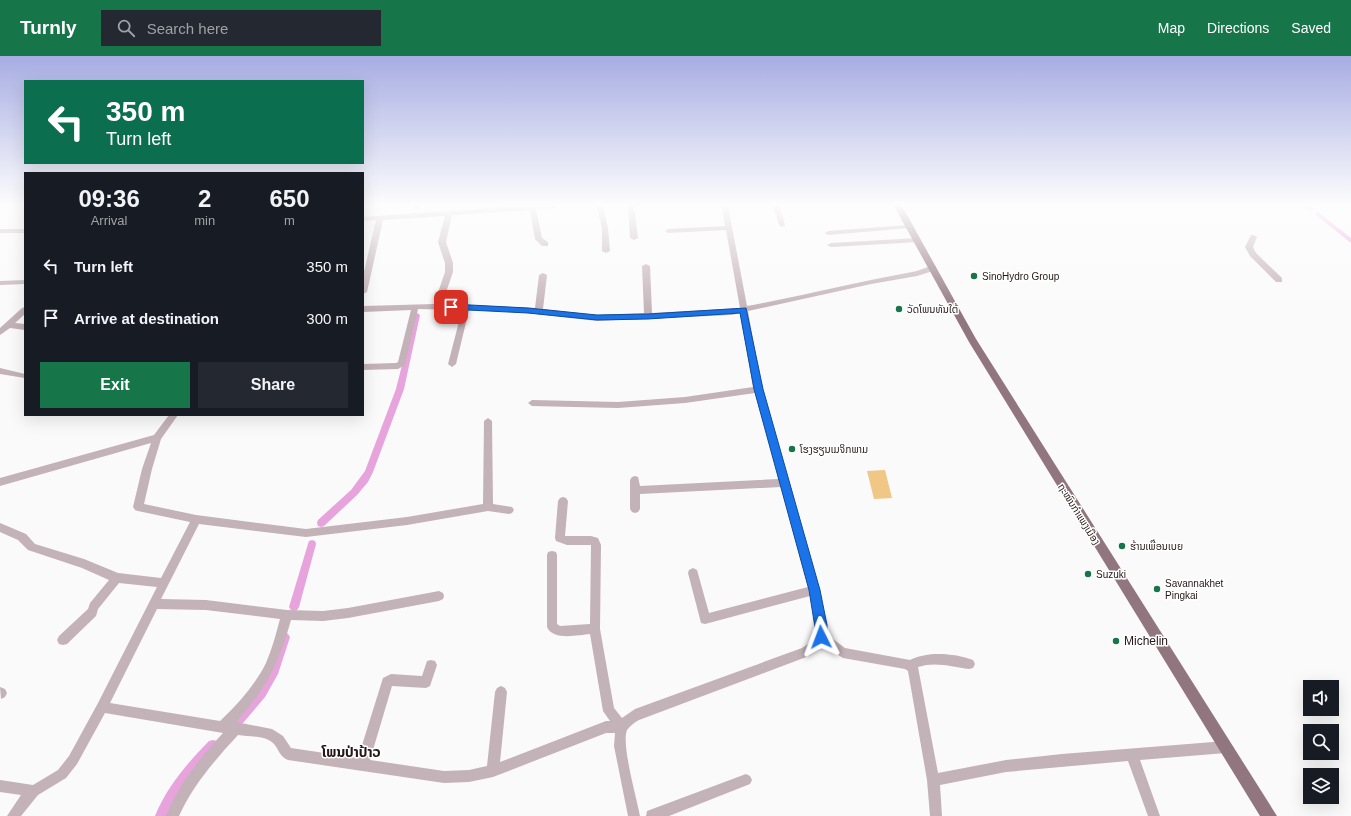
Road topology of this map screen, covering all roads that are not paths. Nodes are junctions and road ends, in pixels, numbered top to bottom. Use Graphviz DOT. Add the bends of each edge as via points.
graph roads {
  1 [pos="375,241"];
  2 [pos="442,241"];
  3 [pos="541,241"];
  4 [pos="606,241"];
  5 [pos="731,241"];
  6 [pos="892,241"];
  7 [pos="918,241"];
  8 [pos="1251,241"];
  9 [pos="545,244"];
  10 [pos="831,245"];
  11 [pos="606,251"];
  12 [pos="646,266"];
  13 [pos="934,268"];
  14 [pos="543,275"];
  15 [pos="1279,280"];
  16 [pos="24,282"];
  17 [pos="0,283"];
  18 [pos="364,288"];
  19 [pos="437,306"];
  20 [pos="415,307"];
  21 [pos="466,308"];
  22 [pos="364,309"];
  23 [pos="744,310"];
  24 [pos="24,311"];
  25 [pos="539,311"];
  26 [pos="648,316"];
  27 [pos="8,324"];
  28 [pos="24,327"];
  29 [pos="0,332"];
  30 [pos="452,364"];
  31 [pos="364,367"];
  32 [pos="0,371"];
  33 [pos="23,376"];
  34 [pos="758,389"];
  35 [pos="532,403"];
  36 [pos="173,416"];
  37 [pos="488,421"];
  38 [pos="157,438"];
  39 [pos="0,482"];
  40 [pos="784,483"];
  41 [pos="563,501"];
  42 [pos="488,507"];
  43 [pos="635,509"];
  44 [pos="509,510"];
  45 [pos="196,519"];
  46 [pos="0,527"];
  47 [pos="552,555"];
  48 [pos="693,573"];
  49 [pos="117,578"];
  50 [pos="165,583"];
  51 [pos="814,590"];
  52 [pos="439,596"];
  53 [pos="154,604"];
  54 [pos="287,615"];
  55 [pos="595,629"];
  56 [pos="821,637"];
  57 [pos="62,640"];
  58 [pos="969,664"];
  59 [pos="431,665"];
  60 [pos="911,665"];
  61 [pos="501,692"];
  62 [pos="102,707"];
  63 [pos="230,727"];
  64 [pos="622,727"];
  65 [pos="1226,747"];
  66 [pos="1132,755"];
  67 [pos="362,765"];
  68 [pos="493,771"];
  69 [pos="746,780"];
  70 [pos="933,780"];
  71 [pos="0,786"];
  72 [pos="34,791"];
  73 [pos="13,816"];
  74 [pos="172,816"];
  75 [pos="634,816"];
  76 [pos="652,816"];
  77 [pos="936,816"];
  78 [pos="1154,816"];
  79 [pos="1270,816"];
  1 -- 18 [label="street"];
  2 -- 19 [label="street" via="450,266"];
  3 -- 9 [label="street"];
  4 -- 11 [label="street"];
  5 -- 23 [label="street"];
  6 -- 10 [label="street"];
  7 -- 13 [label="main road, ຖະໜົນກຳແພງເມືອງ"];
  8 -- 15 [label="street" via="1249,247 1253,254"];
  12 -- 26 [label="street"];
  13 -- 23 [label="street" via="917,274"];
  13 -- 65 [label="main road, ຖະໜົນກຳແພງເມືອງ" via="972,340"];
  14 -- 25 [label="street"];
  16 -- 17 [label="street"];
  19 -- 20 [label="street"];
  19 -- 21 [label="street"];
  20 -- 22 [label="street"];
  20 -- 31 [label="street" via="402,363 398,366"];
  21 -- 25 [label="street"];
  21 -- 30 [label="street"];
  23 -- 26 [label="street"];
  23 -- 34 [label="street"];
  24 -- 27 [label="street"];
  25 -- 26 [label="street" via="597,318"];
  27 -- 28 [label="street"];
  27 -- 29 [label="street"];
  32 -- 33 [label="street"];
  34 -- 35 [label="street" via="685,400 618,405"];
  34 -- 40 [label="street"];
  36 -- 38 [label="street"];
  37 -- 42 [label="street"];
  38 -- 39 [label="street"];
  38 -- 45 [label="street" via="138,507"];
  40 -- 43 [label="street" via="635,485"];
  40 -- 51 [label="street"];
  41 -- 55 [label="street" via="560,538 567,541 591,540 596,545"];
  42 -- 44 [label="street"];
  42 -- 45 [label="street" via="306,533"];
  45 -- 50 [label="street"];
  46 -- 49 [label="street" via="22,537 32,547"];
  47 -- 55 [label="street" via="552,627 559,631"];
  48 -- 51 [label="street" via="704,619"];
  49 -- 50 [label="street"];
  49 -- 57 [label="street" via="92,612"];
  50 -- 53 [label="street"];
  51 -- 56 [label="street"];
  52 -- 54 [label="street" via="335,615"];
  53 -- 54 [label="street" via="206,605"];
  53 -- 62 [label="street"];
  54 -- 63 [label="street" via="274,658 265,676 235,715"];
  55 -- 64 [label="street" via="609,711"];
  56 -- 60 [label="street" via="843,653"];
  56 -- 64 [label="street" via="815,646 805,652 635,715 626,720"];
  58 -- 60 [label="street" via="933,659 917,661"];
  59 -- 67 [label="street" via="426,682 386,682"];
  60 -- 70 [label="street"];
  61 -- 68 [label="street"];
  62 -- 63 [label="street" via="204,725"];
  62 -- 72 [label="street" via="73,760 62,774"];
  63 -- 67 [label="street" via="276,736 288,754"];
  63 -- 74 [label="street" via="189,783"];
  64 -- 68 [label="street" via="606,727"];
  64 -- 75 [label="street" via="620,746"];
  65 -- 66 [label="street"];
  65 -- 79 [label="main road, ຖະໜົນກຳແພງເມືອງ"];
  66 -- 70 [label="street" via="1006,766"];
  66 -- 78 [label="street"];
  67 -- 68 [label="street" via="444,777 469,776"];
  69 -- 76 [label="street"];
  70 -- 77 [label="street"];
  71 -- 72 [label="street"];
  72 -- 73 [label="street"];
}
